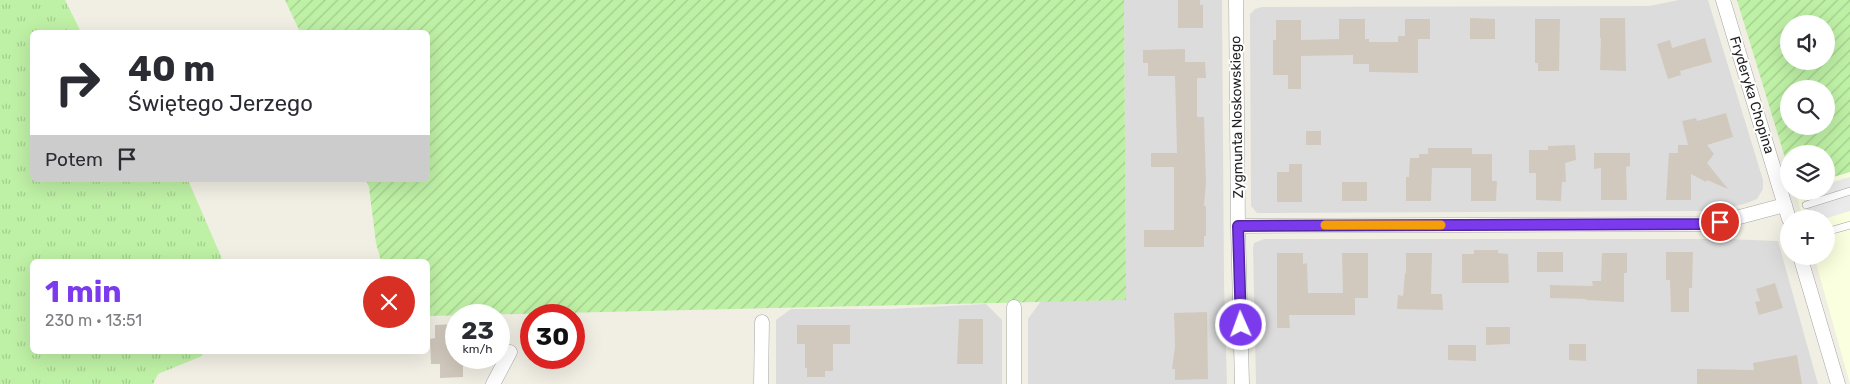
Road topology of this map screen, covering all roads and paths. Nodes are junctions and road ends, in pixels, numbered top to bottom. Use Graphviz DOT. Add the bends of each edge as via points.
graph roads {
  1 [pos="1236,0"];
  2 [pos="1723,0"];
  3 [pos="1850,191"];
  4 [pos="1806,204"];
  5 [pos="1785,205"];
  6 [pos="1786,210"];
  7 [pos="1850,225"];
  8 [pos="1238,226"];
  9 [pos="1835,229"];
  10 [pos="1803,265"];
  11 [pos="1014,307"];
  12 [pos="762,322"];
  13 [pos="501,369"];
  14 [pos="493,384"];
  15 [pos="761,384"];
  16 [pos="1014,384"];
  17 [pos="1242,384"];
  18 [pos="1838,384"];
  1 -- 8 [label="street, Zygmunta Noskowskiego"];
  2 -- 5 [label="street, Fryderyka Chopina"];
  3 -- 4 [label="lane"];
  5 -- 6 [label="street, Fryderyka Chopina"];
  5 -- 8 [label="street" via="1708,224"];
  7 -- 9 [label="lane"];
  8 -- 17 [label="street, Zygmunta Noskowskiego"];
  10 -- 18 [label="street"];
  11 -- 16 [label="street"];
  12 -- 15 [label="street"];
  13 -- 14 [label="street"];
}
